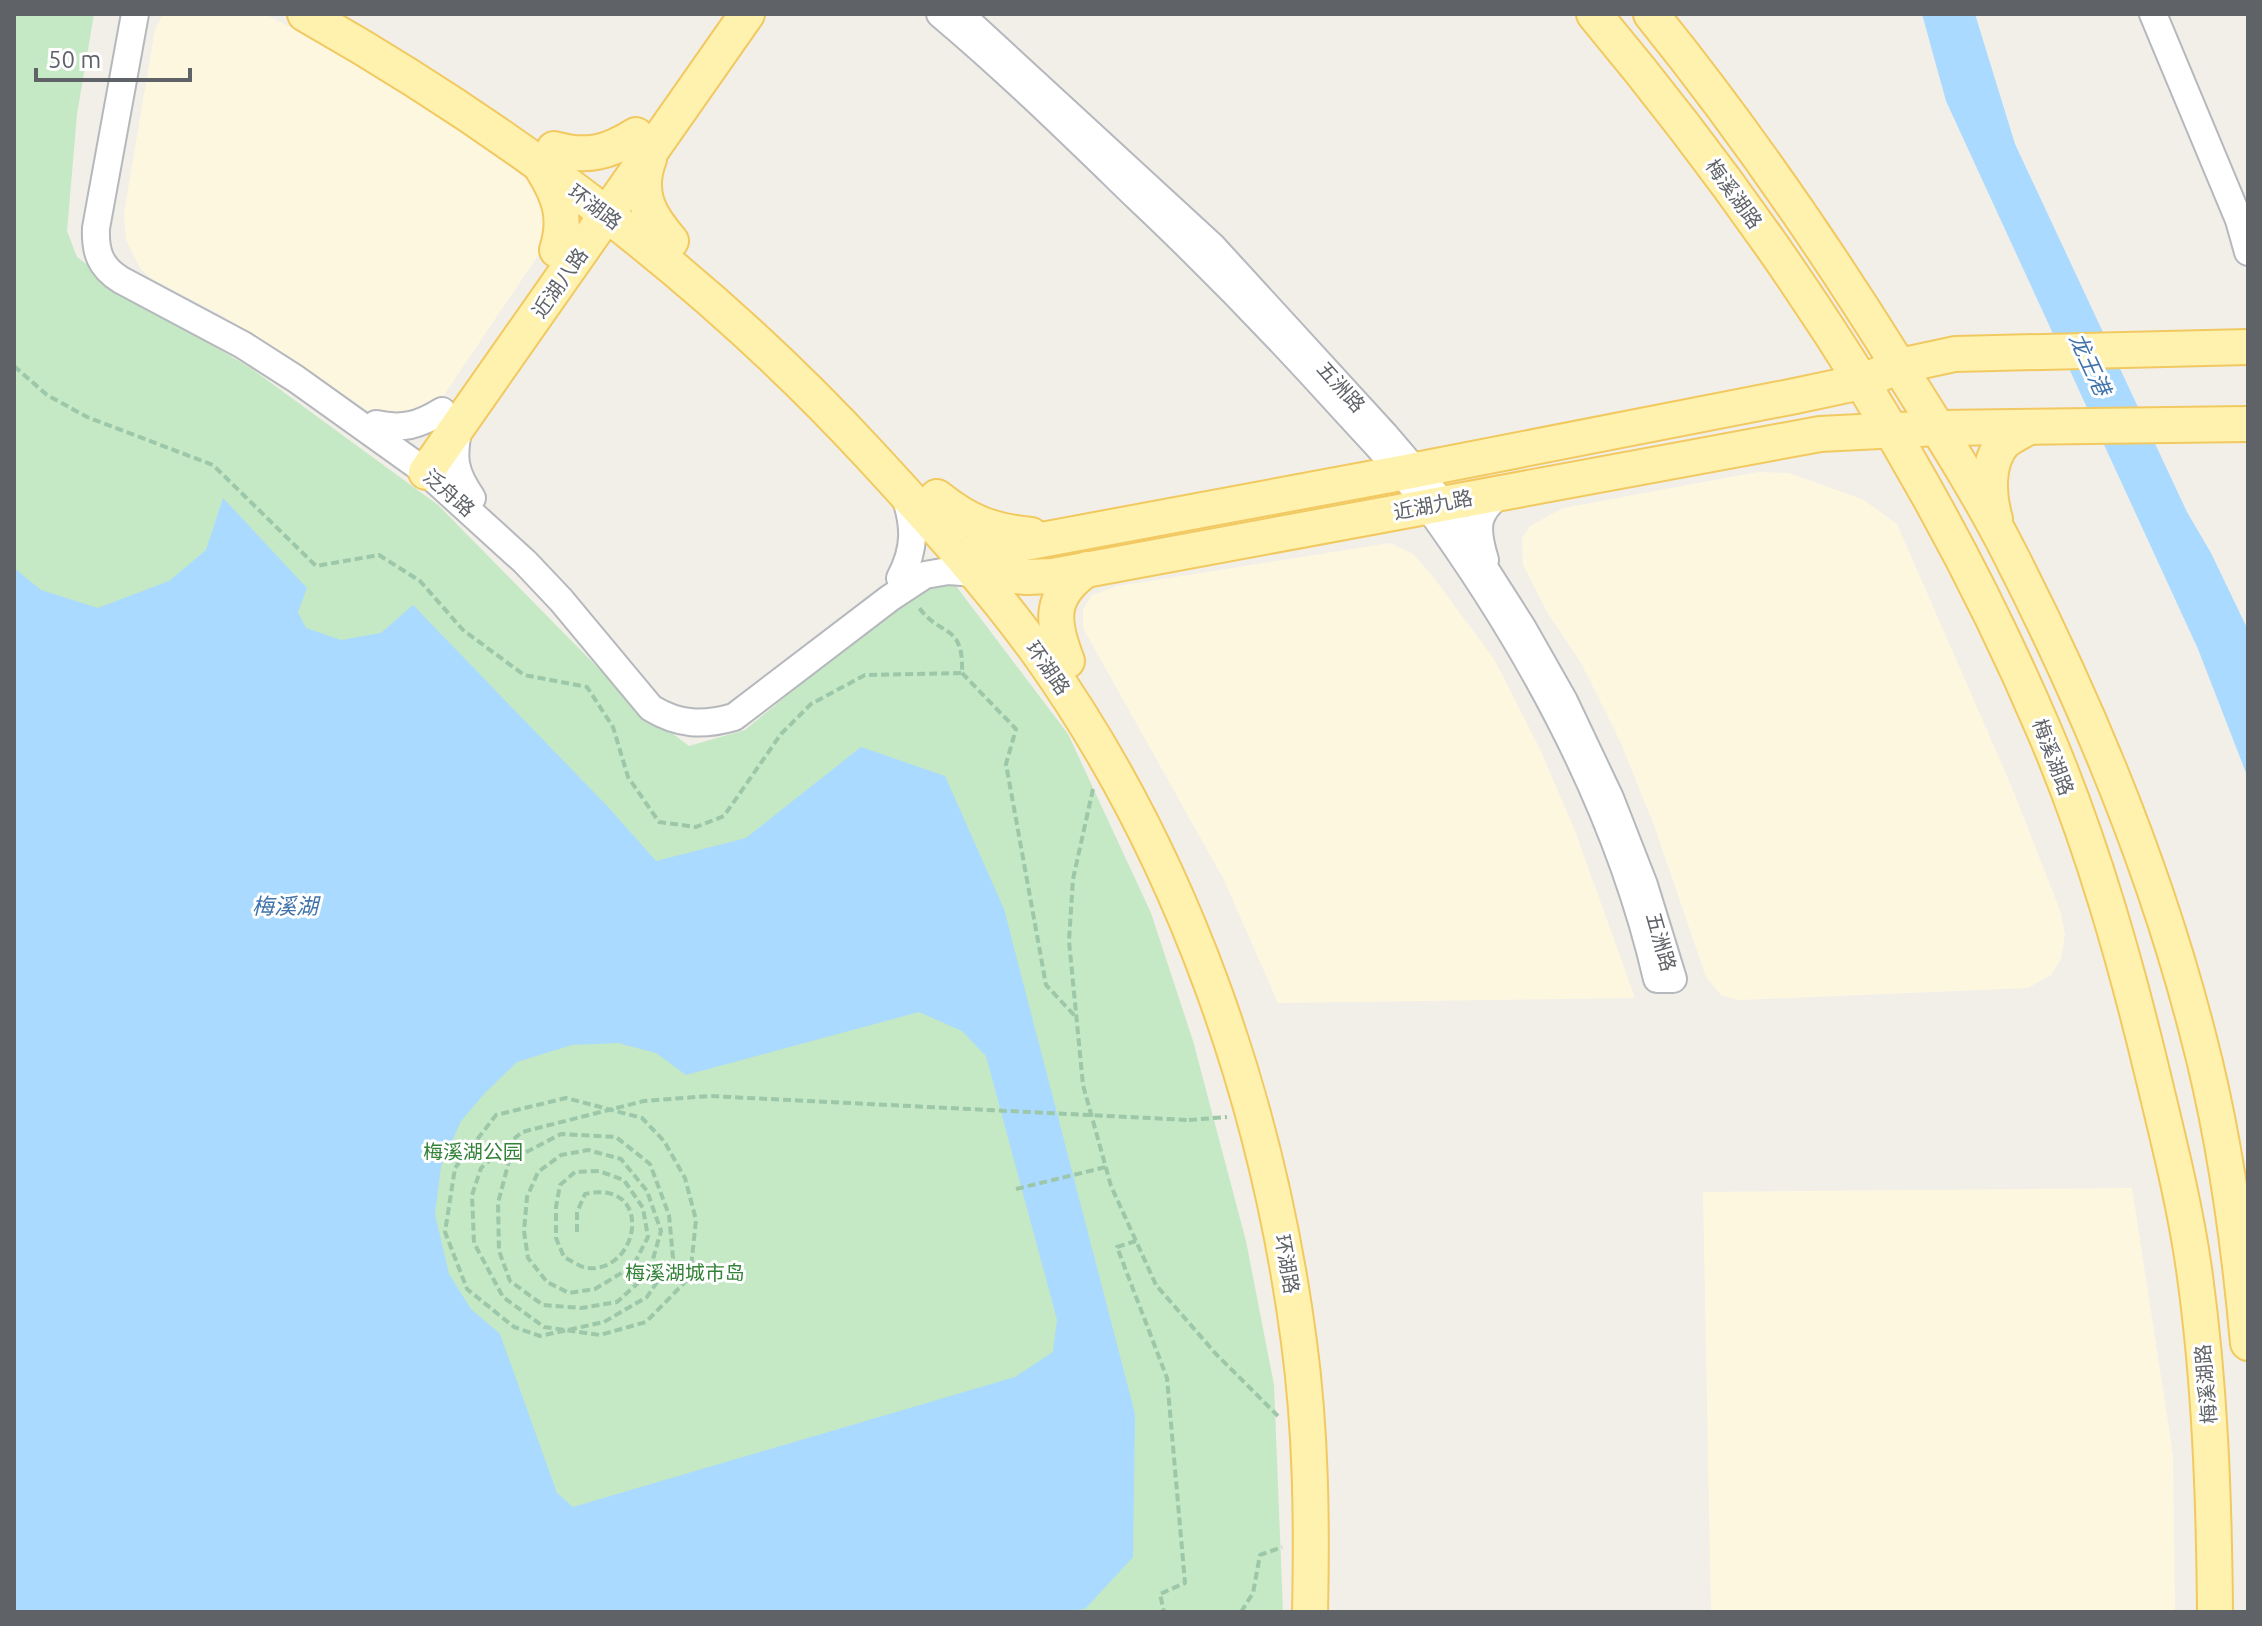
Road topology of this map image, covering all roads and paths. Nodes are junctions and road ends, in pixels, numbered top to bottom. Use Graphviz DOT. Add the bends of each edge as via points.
graph roads {
  1 [pos="305,14"];
  2 [pos="346,14"];
  3 [pos="720,14"];
  4 [pos="747,14"];
  5 [pos="940,14"];
  6 [pos="960,14"];
  7 [pos="1594,14"];
  8 [pos="1651,14"];
  9 [pos="2153,14"];
  10 [pos="142,15"];
  11 [pos="643,144"];
  12 [pos="547,158"];
  13 [pos="605,200"];
  14 [pos="668,252"];
  15 [pos="2248,252"];
  16 [pos="562,262"];
  17 [pos="1862,307"];
  18 [pos="1818,314"];
  19 [pos="2248,347"];
  20 [pos="1982,352"];
  21 [pos="14,366"];
  22 [pos="1899,366"];
  23 [pos="1861,382"];
  24 [pos="1795,396"];
  25 [pos="451,418"];
  26 [pos="376,424"];
  27 [pos="2240,424"];
  28 [pos="1939,428"];
  29 [pos="2027,428"];
  30 [pos="1891,430"];
  31 [pos="1374,433"];
  32 [pos="1802,437"];
  33 [pos="1479,458"];
  34 [pos="420,461"];
  35 [pos="1409,472"];
  36 [pos="1345,484"];
  37 [pos="1925,487"];
  38 [pos="902,490"];
  39 [pos="1504,491"];
  40 [pos="937,497"];
  41 [pos="472,498"];
  42 [pos="1435,504"];
  43 [pos="1358,519"];
  44 [pos="1075,535"];
  45 [pos="2001,539"];
  46 [pos="1456,548"];
  47 [pos="984,569"];
  48 [pos="1087,569"];
  49 [pos="1491,578"];
  50 [pos="910,580"];
  51 [pos="1067,661"];
  52 [pos="962,673"];
  53 [pos="1103,755"];
  54 [pos="1076,1018"];
  55 [pos="1254,1114"];
  56 [pos="1106,1167"];
  57 [pos="1016,1189"];
  58 [pos="577,1232"];
  59 [pos="1136,1241"];
  60 [pos="2248,1343"];
  61 [pos="1308,1446"];
  62 [pos="1283,1535"];
  63 [pos="1164,1612"];
  64 [pos="1241,1612"];
  65 [pos="1310,1612"];
  66 [pos="1329,1612"];
  67 [pos="2215,1612"];
  1 -- 12 [label="main road, 环湖路"];
  2 -- 12 [label="main road, 环湖路" via="468,89"];
  3 -- 11 [label="main road, 近湖八路"];
  4 -- 11 [label="main road, 近湖八路"];
  5 -- 31 [label="street, 五洲路" via="1202,258"];
  6 -- 31 [label="street, 五洲路" via="1212,246"];
  7 -- 18 [label="main road, 梅溪湖路" via="1658,90"];
  8 -- 17 [label="main road" via="1780,184"];
  9 -- 15 [label="street"];
  10 -- 26 [label="street, 泛舟路" via="112,208 116,252 149,286 280,358"];
  10 -- 34 [label="street, 泛舟路" via="96,228 97,255 121,280 243,345"];
  11 -- 12 [label="main road"];
  11 -- 13 [label="main road, 近湖八路"];
  11 -- 14 [label="main road" via="645,205"];
  12 -- 13 [label="main road, 环湖路"];
  12 -- 16 [label="main road" via="562,205"];
  13 -- 14 [label="main road, 环湖路"];
  13 -- 16 [label="main road, 近湖八路"];
  14 -- 16 [label="main road" via="604,252"];
  14 -- 38 [label="main road, 环湖路"];
  14 -- 40 [label="main road, 环湖路" via="754,310"];
  16 -- 25 [label="main road, 近湖八路"];
  17 -- 20 [label="main road" via="1909,340 1939,350"];
  17 -- 22 [label="main road"];
  18 -- 23 [label="main road, 梅溪湖路"];
  18 -- 24 [label="main road" via="1826,363 1815,381"];
  19 -- 20 [label="main road"];
  20 -- 22 [label="main road, 近湖九路"];
  21 -- 52 [label="path" via="47,395 87,417 213,465 316,566 379,555 420,581 463,630 524,675 587,687 613,727 628,777 659,822 696,827 724,816 781,734 811,704 865,675"];
  22 -- 23 [label="main road, 近湖九路"];
  22 -- 28 [label="main road"];
  23 -- 24 [label="main road, 近湖九路"];
  23 -- 30 [label="main road, 梅溪湖路"];
  24 -- 33 [label="main road, 近湖九路"];
  25 -- 26 [label="street" via="409,427"];
  25 -- 34 [label="main road, 近湖八路"];
  25 -- 41 [label="street" via="458,479"];
  26 -- 34 [label="street, 泛舟路"];
  27 -- 29 [label="main road, 近湖九路"];
  28 -- 29 [label="main road, 近湖九路"];
  28 -- 30 [label="main road, 近湖九路"];
  28 -- 45 [label="main road"];
  29 -- 45 [label="main road" via="2005,442 1994,460 1991,506"];
  30 -- 32 [label="main road, 近湖九路"];
  30 -- 37 [label="main road, 梅溪湖路"];
  31 -- 33 [label="street" via="1423,453"];
  31 -- 35 [label="street, 五洲路"];
  31 -- 36 [label="street" via="1369,469"];
  32 -- 37 [label="main road" via="1871,449"];
  32 -- 39 [label="main road, 近湖九路"];
  33 -- 35 [label="main road, 近湖九路"];
  34 -- 41 [label="street, 泛舟路"];
  34 -- 50 [label="street, 泛舟路" via="561,600 643,700 665,717 689,723 734,717"];
  35 -- 36 [label="main road, 近湖九路"];
  35 -- 42 [label="street, 五洲路"];
  36 -- 44 [label="main road, 近湖九路"];
  37 -- 67 [label="main road, 梅溪湖路" via="1985,600 2047,738 2127,965 2194,1265 2209,1397"];
  38 -- 47 [label="main road, 环湖路"];
  38 -- 50 [label="street" via="914,534"];
  39 -- 42 [label="main road, 近湖九路"];
  39 -- 49 [label="street" via="1480,516"];
  40 -- 44 [label="main road" via="982,526 1011,533"];
  40 -- 47 [label="main road, 环湖路"];
  41 -- 50 [label="street, 泛舟路" via="560,585 649,689 663,702 689,712 732,705"];
  42 -- 43 [label="main road, 近湖九路"];
  42 -- 46 [label="street, 五洲路"];
  42 -- 49 [label="street, 五洲路"];
  43 -- 46 [label="street" via="1417,526"];
  43 -- 48 [label="main road, 近湖九路"];
  44 -- 47 [label="main road, 近湖九路"];
  45 -- 60 [label="main road" via="2111,769 2175,954 2214,1112"];
  46 -- 49 [label="street, 五洲路" via="1552,706 1628,875 1657,979 1673,979 1610,798 1564,701"];
  47 -- 48 [label="main road, 近湖九路" via="1053,576"];
  47 -- 50 [label="street" via="973,581 955,576"];
  47 -- 50 [label="street, 泛舟路" via="927,562"];
  47 -- 51 [label="main road, 环湖路"];
  47 -- 53 [label="main road, 环湖路"];
  48 -- 51 [label="main road" via="1069,582 1056,614"];
  50 -- 52 [label="path" via="927,619 950,631 963,652"];
  51 -- 66 [label="main road, 环湖路" via="1123,748 1178,853 1227,967 1267,1086 1296,1202 1320,1342 1331,1496"];
  52 -- 54 [label="path" via="1016,729 1006,764 1046,985"];
  53 -- 54 [label="path" via="1073,879 1069,941"];
  53 -- 55 [label="main road, 环湖路" via="1159,862 1208,974"];
  54 -- 56 [label="path" via="1083,1085"];
  55 -- 58 [label="path, bridge" via="1189,1120 709,1096 644,1101 522,1132 481,1168 472,1195 474,1243 503,1297 544,1327 600,1335 646,1322 690,1277 696,1220 685,1178 664,1141 642,1118 566,1098 496,1115 455,1168 445,1232 467,1289 514,1327 540,1336 604,1322 647,1297 673,1258 669,1215 650,1164 616,1137 561,1134 509,1161 498,1203 499,1251 510,1281 543,1305 581,1308 617,1302 649,1273 661,1231 647,1191 621,1159 588,1150 561,1155 538,1172 527,1197 528,1258 547,1282 569,1293 595,1289 633,1266 648,1237 643,1208 624,1180 599,1171 575,1172 560,1185 556,1238 564,1257 586,1268 609,1264 627,1248 634,1229 623,1200 602,1190 585,1194 577,1212"];
  55 -- 61 [label="main road, 环湖路" via="1289,1274"];
  56 -- 57 [label="path"];
  56 -- 59 [label="path"];
  59 -- 61 [label="path" via="1156,1285"];
  59 -- 63 [label="path" via="1117,1247 1167,1378 1185,1583 1160,1594"];
  61 -- 65 [label="main road, 环湖路"];
  62 -- 64 [label="path" via="1282,1549 1260,1555 1253,1593"];
}
